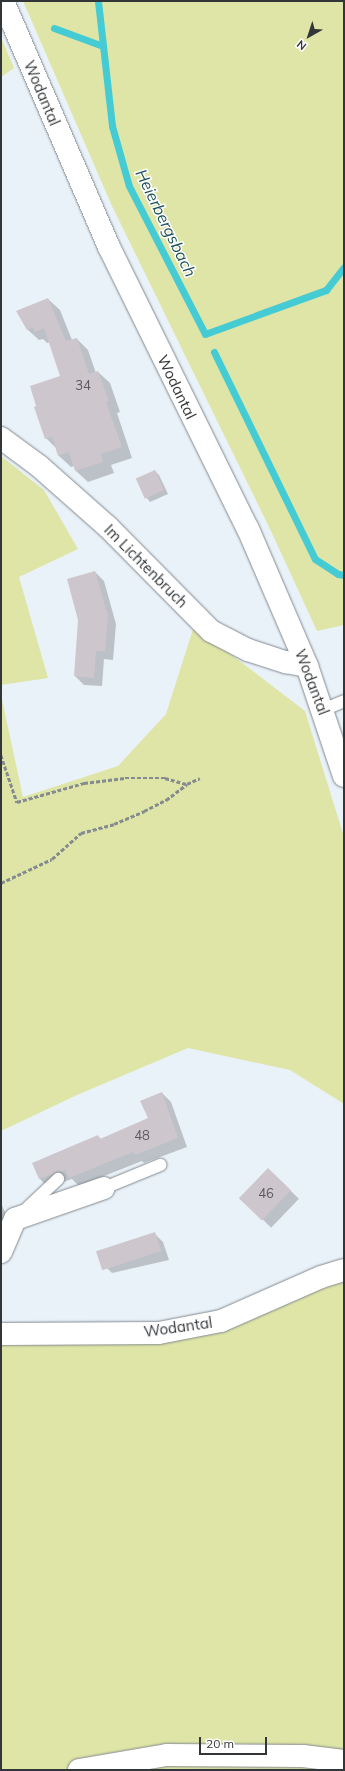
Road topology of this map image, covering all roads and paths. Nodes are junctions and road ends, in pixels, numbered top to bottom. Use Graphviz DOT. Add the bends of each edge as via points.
graph roads {
  1 [pos="3,1"];
  2 [pos="1,438"];
  3 [pos="307,666"];
  4 [pos="344,701"];
  5 [pos="323,710"];
  6 [pos="1,754"];
  7 [pos="344,776"];
  8 [pos="200,778"];
  9 [pos="187,784"];
  10 [pos="1,883"];
  11 [pos="160,1164"];
  12 [pos="58,1179"];
  13 [pos="104,1188"];
  14 [pos="15,1219"];
  15 [pos="1,1252"];
  16 [pos="344,1270"];
  17 [pos="1,1334"];
  18 [pos="344,1762"];
  19 [pos="79,1770"];
  1 -- 3 [label="street, Wodantal" via="109,247 248,529"];
  2 -- 3 [label="street, Im Lichtenbruch" via="39,466 108,527 211,631 248,650"];
  3 -- 5 [label="street, Wodantal"];
  4 -- 5 [label="lane"];
  5 -- 7 [label="street, Wodantal"];
  6 -- 9 [label="path" via="17,802 84,783 125,778 165,778"];
  8 -- 9 [label="path"];
  9 -- 10 [label="path" via="166,800 144,811 114,824 81,833 52,859"];
  11 -- 13 [label="lane"];
  12 -- 14 [label="lane"];
  13 -- 14 [label="street"];
  14 -- 15 [label="street"];
  16 -- 17 [label="street, Wodantal" via="320,1277 221,1321 159,1333"];
  18 -- 19 [label="street" via="303,1756 167,1755"];
}
